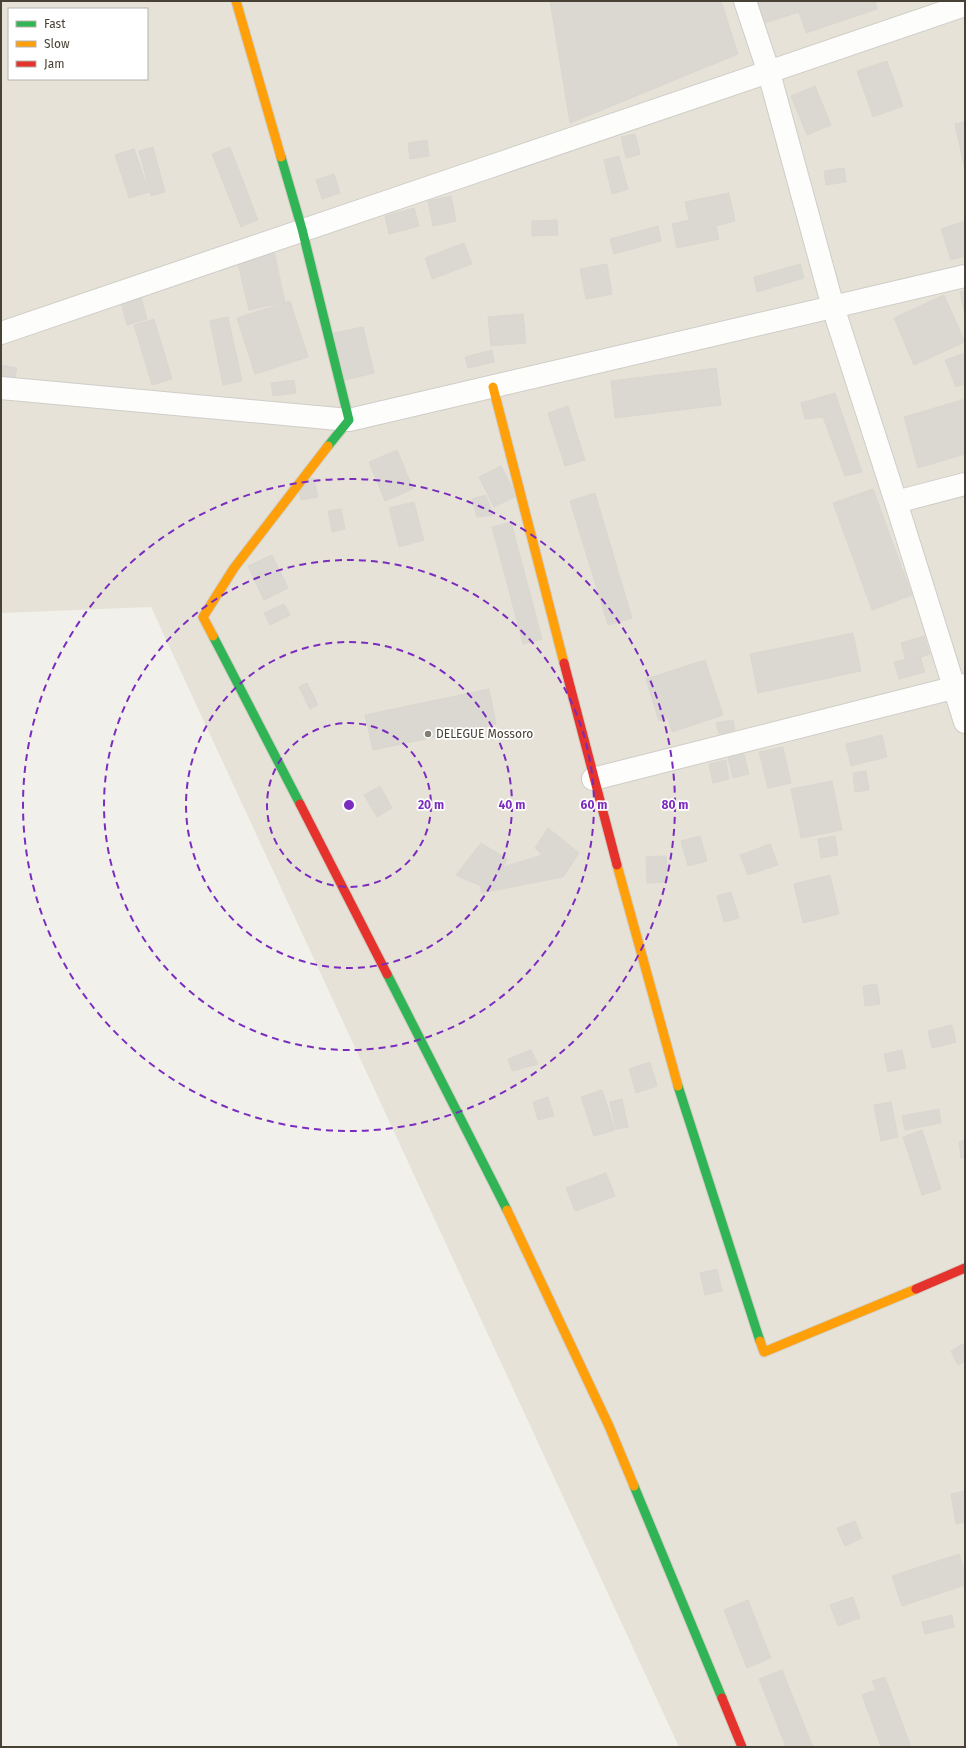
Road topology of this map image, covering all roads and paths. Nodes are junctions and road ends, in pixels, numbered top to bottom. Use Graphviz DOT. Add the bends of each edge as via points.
graph roads {
  1 [pos="236,1"];
  2 [pos="745,1"];
  3 [pos="965,5"];
  4 [pos="769,73"];
  5 [pos="302,229"];
  6 [pos="965,276"];
  7 [pos="833,308"];
  8 [pos="1,333"];
  9 [pos="493,387"];
  10 [pos="1,388"];
  11 [pos="349,420"];
  12 [pos="965,484"];
  13 [pos="896,502"];
  14 [pos="960,687"];
  15 [pos="965,722"];
  16 [pos="593,779"];
  17 [pos="965,1268"];
  18 [pos="742,1747"];
  1 -- 5 [label="street"];
  2 -- 4 [label="street"];
  3 -- 4 [label="street"];
  4 -- 5 [label="street"];
  4 -- 7 [label="street"];
  5 -- 8 [label="street"];
  5 -- 11 [label="street"];
  6 -- 7 [label="street"];
  7 -- 9 [label="street"];
  7 -- 13 [label="street"];
  9 -- 11 [label="street"];
  9 -- 16 [label="street"];
  10 -- 11 [label="street"];
  11 -- 18 [label="street" via="234,568 204,617 492,1176 609,1426"];
  12 -- 13 [label="street"];
  13 -- 14 [label="street"];
  14 -- 15 [label="street"];
  14 -- 16 [label="street"];
  16 -- 17 [label="street" via="683,1103 764,1352"];
}
